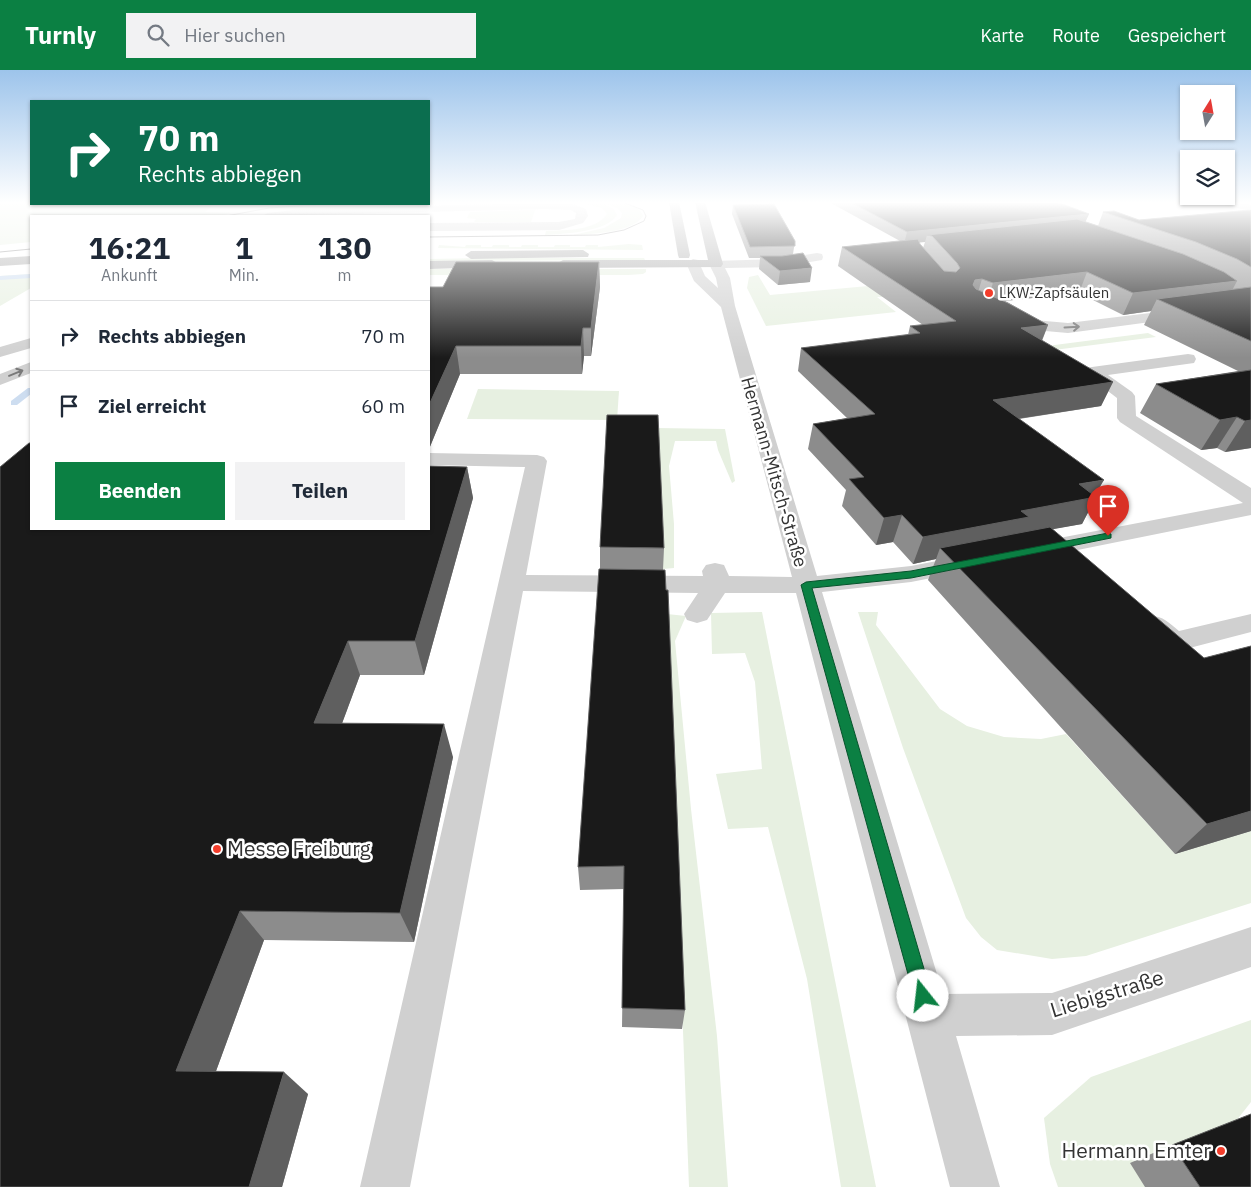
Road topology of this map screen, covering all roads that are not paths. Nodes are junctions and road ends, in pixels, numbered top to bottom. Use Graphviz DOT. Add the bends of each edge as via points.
graph roads {
  1 [pos="687,254"];
  2 [pos="715,254"];
  3 [pos="430,255"];
  4 [pos="822,257"];
  5 [pos="688,259"];
  6 [pos="716,259"];
  7 [pos="30,260"];
  8 [pos="0,262"];
  9 [pos="430,265"];
  10 [pos="30,270"];
  11 [pos="0,272"];
  12 [pos="728,306"];
  13 [pos="1194,313"];
  14 [pos="1001,318"];
  15 [pos="30,343"];
  16 [pos="2,355"];
  17 [pos="1188,359"];
  18 [pos="30,367"];
  19 [pos="0,380"];
  20 [pos="430,459"];
  21 [pos="1251,498"];
  22 [pos="1251,508"];
  23 [pos="1056,546"];
  24 [pos="1078,564"];
  25 [pos="716,576"];
  26 [pos="512,583"];
  27 [pos="806,585"];
  28 [pos="1137,612"];
  29 [pos="697,614"];
  30 [pos="1251,623"];
  31 [pos="1251,947"];
  32 [pos="928,1015"];
  33 [pos="385,1187"];
  34 [pos="975,1187"];
  1 -- 5 [label="main road"];
  2 -- 6 [label="main road, Hermann-Mitsch-Straße"];
  3 -- 5 [label="main road"];
  4 -- 6 [label="street" via="796,263 746,265"];
  5 -- 6 [label="main road"];
  5 -- 9 [label="main road"];
  5 -- 12 [label="street" via="699,278"];
  6 -- 12 [label="street, Hermann-Mitsch-Straße"];
  7 -- 8 [label="main road"];
  10 -- 11 [label="main road"];
  12 -- 27 [label="street, Hermann-Mitsch-Straße"];
  14 -- 13 [label="street, one-way" via="1068,328"];
  15 -- 16 [label="street"];
  17 -- 21 [label="street" via="1092,372 1126,396 1127,418"];
  19 -- 18 [label="street, one-way"];
  20 -- 26 [label="street" via="537,461"];
  22 -- 23 [label="street"];
  23 -- 24 [label="street"];
  23 -- 27 [label="street" via="911,574"];
  25 -- 26 [label="street"];
  25 -- 27 [label="street"];
  25 -- 29 [label="street"];
  26 -- 33 [label="street"];
  27 -- 32 [label="street, Hermann-Mitsch-Straße"];
  28 -- 30 [label="street" via="1174,642"];
  31 -- 32 [label="street, Liebigstraße" via="1052,1014"];
  32 -- 34 [label="street, Hermann-Mitsch-Straße"];
}
